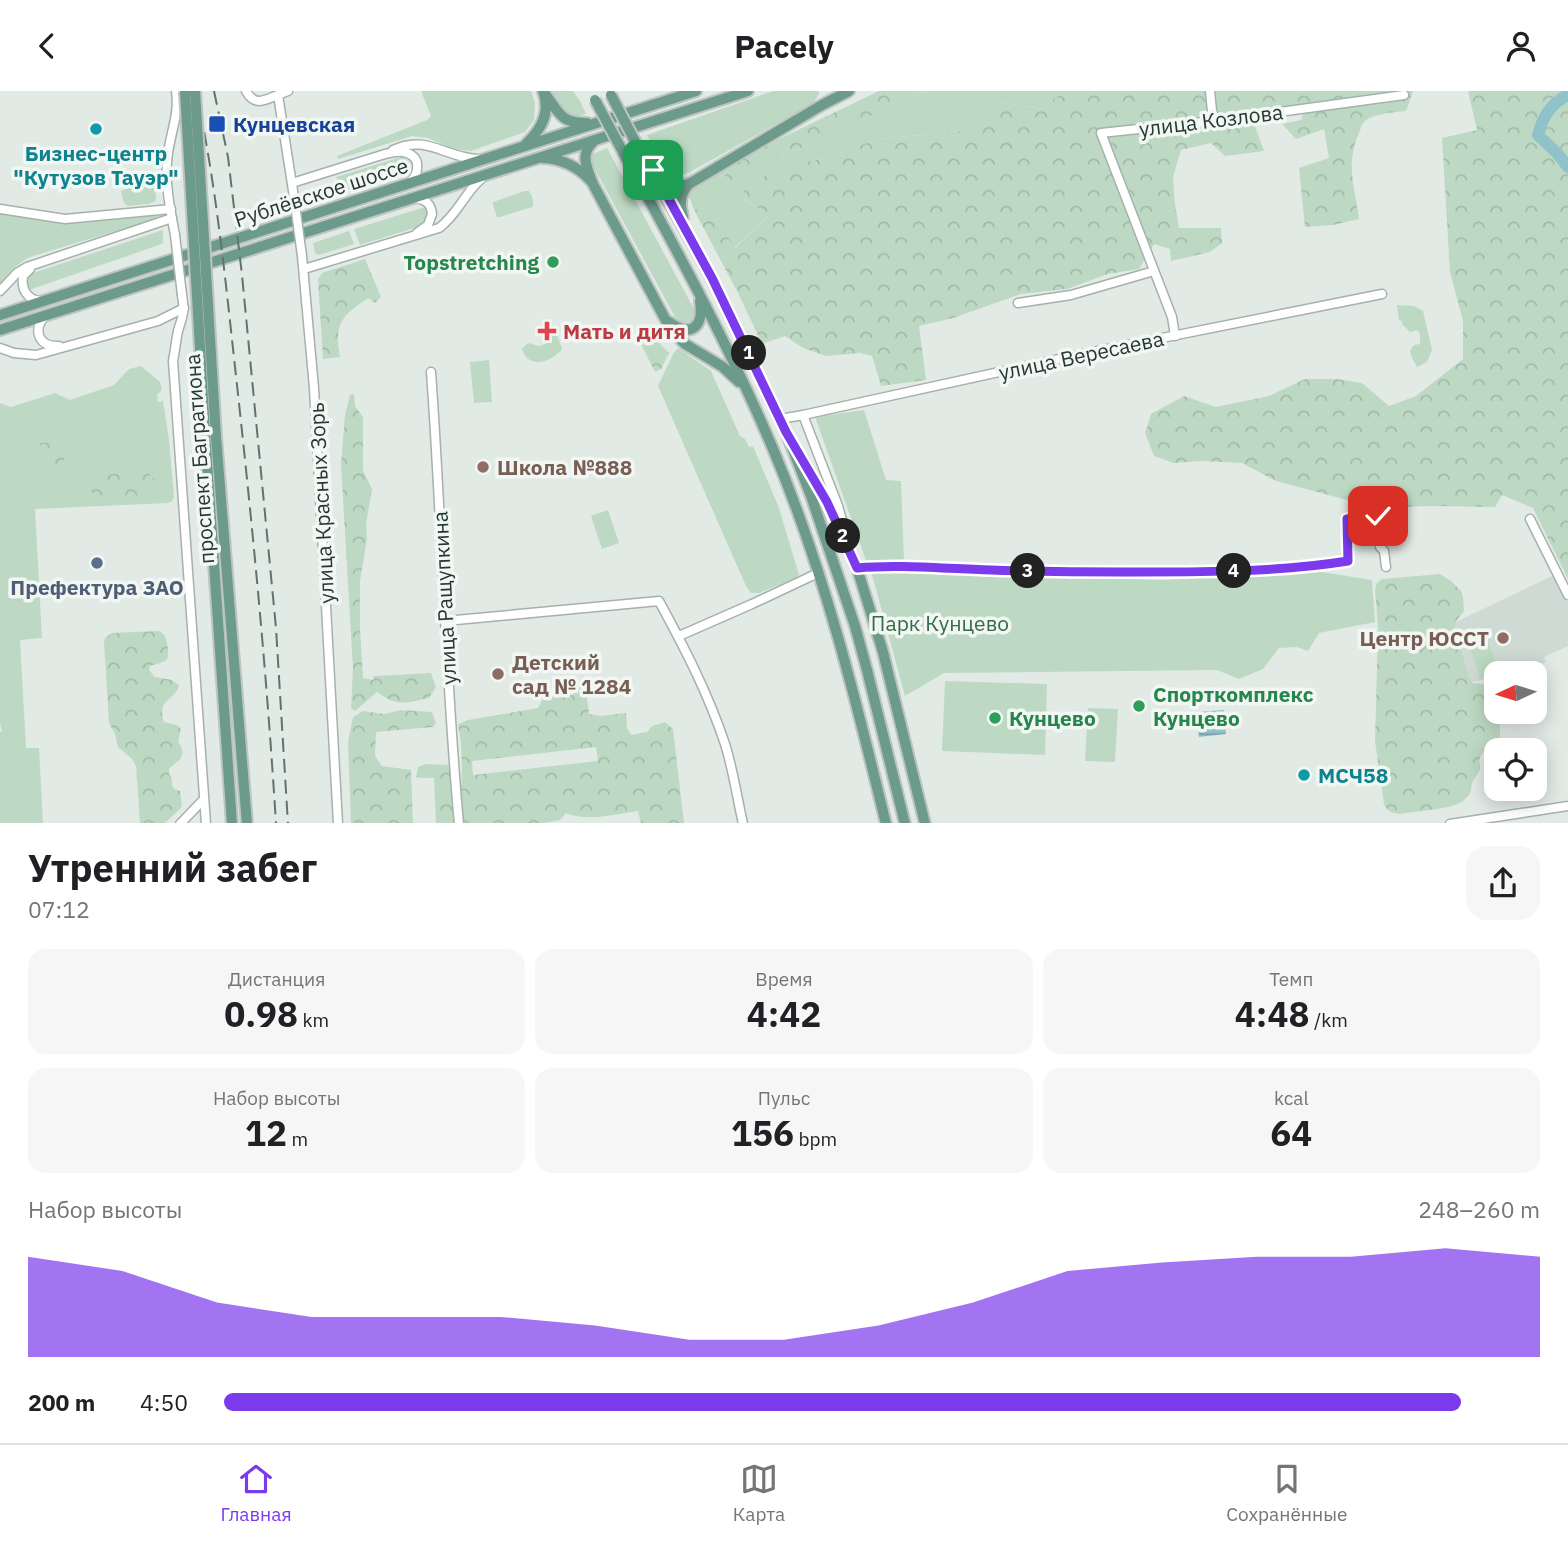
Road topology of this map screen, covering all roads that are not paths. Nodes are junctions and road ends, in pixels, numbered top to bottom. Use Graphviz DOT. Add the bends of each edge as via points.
graph roads {
  1 [pos="176,91"];
  2 [pos="185,91"];
  3 [pos="195,91"];
  4 [pos="246,91"];
  5 [pos="288,91"];
  6 [pos="543,91"];
  7 [pos="696,91"];
  8 [pos="748,91"];
  9 [pos="826,91"];
  10 [pos="849,91"];
  11 [pos="1210,91"];
  12 [pos="610,93"];
  13 [pos="278,95"];
  14 [pos="1404,95"];
  15 [pos="593,96"];
  16 [pos="822,105"];
  17 [pos="1213,121"];
  18 [pos="593,123"];
  19 [pos="599,138"];
  20 [pos="522,148"];
  21 [pos="385,154"];
  22 [pos="533,159"];
  23 [pos="484,160"];
  24 [pos="653,170"];
  25 [pos="489,173"];
  26 [pos="292,183"];
  27 [pos="593,184"];
  28 [pos="689,184"];
  29 [pos="406,185"];
  30 [pos="411,198"];
  31 [pos="0,209"];
  32 [pos="171,213"];
  33 [pos="687,233"];
  34 [pos="414,235"];
  35 [pos="38,264"];
  36 [pos="304,269"];
  37 [pos="1154,271"];
  38 [pos="0,291"];
  39 [pos="698,292"];
  40 [pos="1382,294"];
  41 [pos="45,301"];
  42 [pos="1018,303"];
  43 [pos="184,308"];
  44 [pos="47,314"];
  45 [pos="0,315"];
  46 [pos="665,319"];
  47 [pos="0,330"];
  48 [pos="1175,336"];
  49 [pos="72,344"];
  50 [pos="0,348"];
  51 [pos="430,372"];
  52 [pos="750,398"];
  53 [pos="803,415"];
  54 [pos="780,419"];
  55 [pos="786,432"];
  56 [pos="1530,519"];
  57 [pos="851,553"];
  58 [pos="857,568"];
  59 [pos="1386,568"];
  60 [pos="818,573"];
  61 [pos="1568,595"];
  62 [pos="445,621"];
  63 [pos="679,636"];
  64 [pos="204,799"];
  65 [pos="1568,806"];
  66 [pos="181,823"];
  67 [pos="206,823"];
  68 [pos="232,823"];
  69 [pos="247,823"];
  70 [pos="338,823"];
  71 [pos="459,823"];
  72 [pos="743,823"];
  73 [pos="886,823"];
  74 [pos="905,823"];
  75 [pos="925,823"];
  76 [pos="1457,823"];
  1 -- 32 [label="street" via="167,164"];
  2 -- 68 [label="main road, проспект Багратиона, bridge"];
  3 -- 69 [label="main road, проспект Багратиона, bridge" via="216,437"];
  4 -- 13 [label="street" via="260,102"];
  5 -- 13 [label="street"];
  6 -- 18 [label="main road" via="566,121"];
  6 -- 20 [label="main road" via="544,119"];
  7 -- 18 [label="main road, Рублёвское шоссе"];
  8 -- 19 [label="main road, Рублёвское шоссе"];
  9 -- 16 [label="main road"];
  10 -- 16 [label="main road"];
  11 -- 17 [label="street"];
  12 -- 24 [label="main road, bridge"];
  13 -- 26 [label="street, улица Красных Зорь"];
  14 -- 17 [label="street, улица Козлова"];
  15 -- 39 [label="main road, bridge"];
  16 -- 28 [label="main road"];
  17 -- 37 [label="street, улица Козлова" via="1101,133"];
  18 -- 20 [label="main road, Рублёвское шоссе"];
  19 -- 22 [label="main road, Рублёвское шоссе"];
  19 -- 27 [label="main road" via="585,155"];
  20 -- 23 [label="main road, Рублёвское шоссе"];
  21 -- 23 [label="street" via="418,143"];
  21 -- 26 [label="street"];
  21 -- 29 [label="street" via="406,152 417,161 416,176"];
  22 -- 25 [label="main road, Рублёвское шоссе"];
  22 -- 27 [label="main road" via="564,162"];
  23 -- 29 [label="main road, Рублёвское шоссе"];
  24 -- 28 [label="main road" via="670,185"];
  24 -- 33 [label="main road"];
  25 -- 30 [label="main road, Рублёвское шоссе"];
  25 -- 34 [label="street" via="474,184 447,222"];
  26 -- 36 [label="street, улица Красных Зорь, bridge"];
  27 -- 46 [label="main road"];
  28 -- 33 [label="main road" via="681,202"];
  29 -- 41 [label="main road, Рублёвское шоссе"];
  30 -- 34 [label="street" via="425,200 432,214 428,225"];
  30 -- 44 [label="main road, Рублёвское шоссе"];
  31 -- 32 [label="street" via="65,219"];
  32 -- 35 [label="street"];
  32 -- 43 [label="street, bridge"];
  33 -- 54 [label="main road"];
  34 -- 36 [label="street"];
  35 -- 38 [label="street" via="17,273"];
  35 -- 41 [label="street" via="23,276 23,287 29,298"];
  36 -- 70 [label="street, улица Красных Зорь"];
  37 -- 42 [label="street" via="1071,295"];
  37 -- 48 [label="street"];
  39 -- 46 [label="main road" via="701,316 695,327 682,330"];
  39 -- 52 [label="main road"];
  40 -- 48 [label="street, улица Вересаева"];
  41 -- 45 [label="main road, Рублёвское шоссе"];
  43 -- 49 [label="street" via="158,321"];
  43 -- 64 [label="street" via="173,361"];
  44 -- 47 [label="main road, Рублёвское шоссе"];
  44 -- 49 [label="street" via="39,326 42,341 50,346"];
  46 -- 52 [label="main road" via="679,339 723,367"];
  48 -- 53 [label="street, улица Вересаева"];
  49 -- 50 [label="street" via="36,355"];
  51 -- 62 [label="street, улица Ращупкина"];
  52 -- 60 [label="main road" via="797,509"];
  53 -- 54 [label="street, улица Вересаева"];
  53 -- 57 [label="street"];
  54 -- 55 [label="main road"];
  55 -- 57 [label="main road"];
  55 -- 74 [label="main road" via="855,626"];
  56 -- 61 [label="street"];
  57 -- 58 [label="main road"];
  58 -- 59 [label="street" via="1170,572 1311,567 1348,561 1347,519 1378,516"];
  58 -- 75 [label="main road" via="883,652"];
  60 -- 63 [label="street"];
  60 -- 73 [label="main road" via="836,626"];
  62 -- 63 [label="street" via="659,601"];
  62 -- 71 [label="street, улица Ращупкина"];
  63 -- 72 [label="street" via="726,746"];
  64 -- 66 [label="street"];
  64 -- 67 [label="street"];
  65 -- 76 [label="street"];
}
